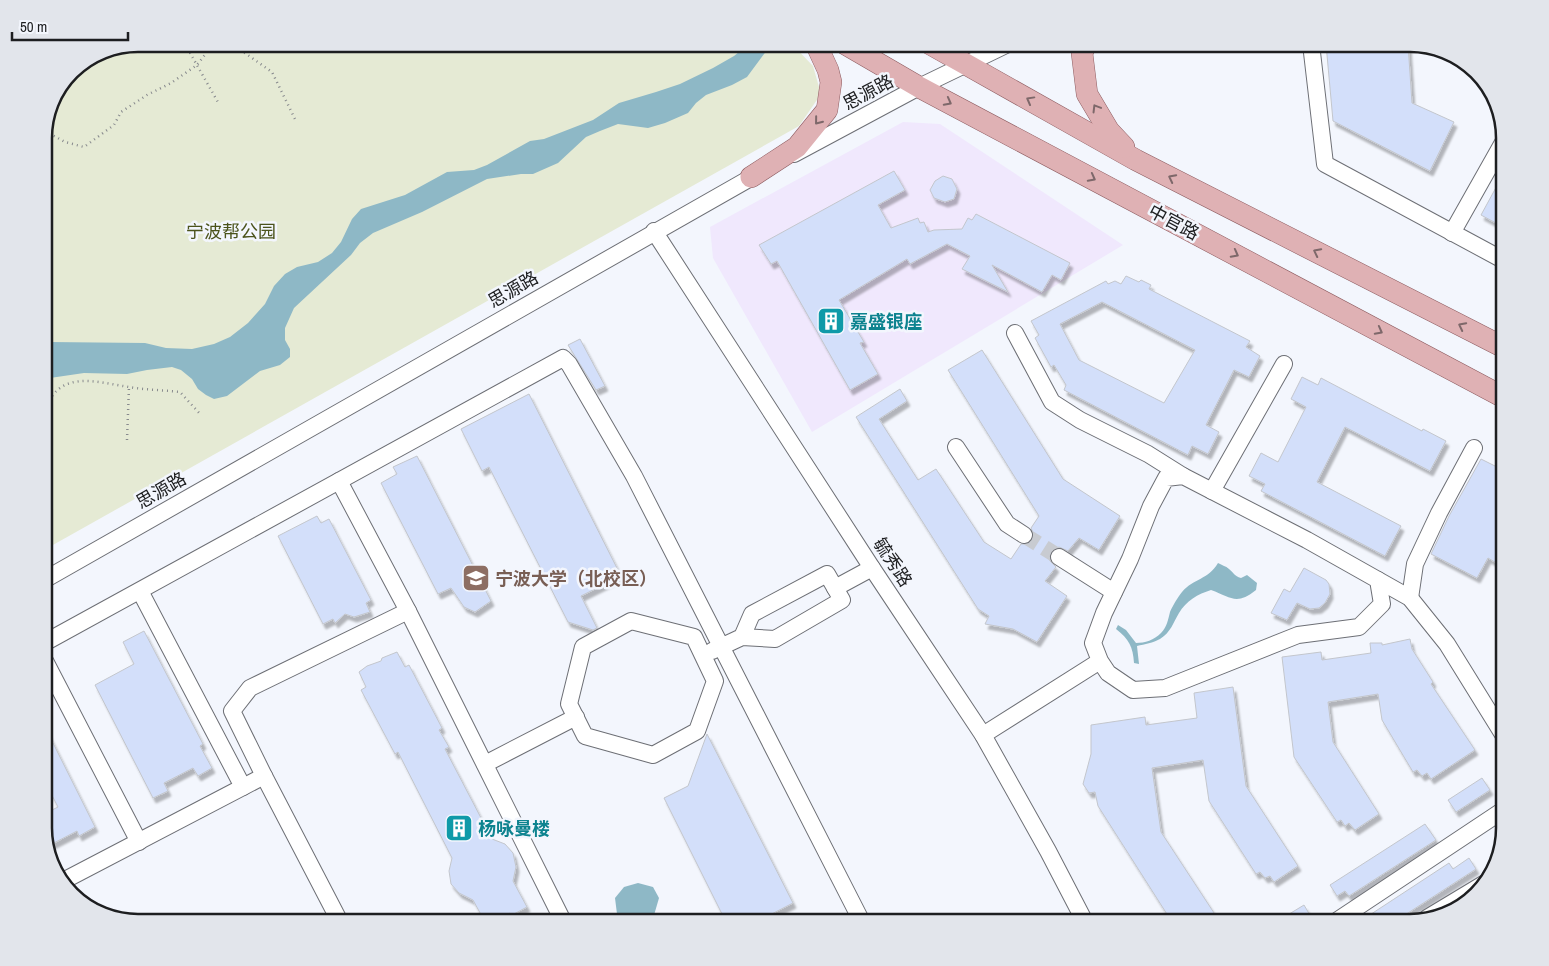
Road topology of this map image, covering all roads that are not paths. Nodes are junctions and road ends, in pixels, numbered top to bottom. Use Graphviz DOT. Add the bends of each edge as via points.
graph roads {
  1 [pos="820,52"];
  2 [pos="858,52"];
  3 [pos="944,52"];
  4 [pos="992,52"];
  5 [pos="1082,52"];
  6 [pos="1312,52"];
  7 [pos="967,65"];
  8 [pos="919,87"];
  9 [pos="1496,155"];
  10 [pos="1136,160"];
  11 [pos="751,177"];
  12 [pos="654,231"];
  13 [pos="1452,233"];
  14 [pos="1496,256"];
  15 [pos="1015,332"];
  16 [pos="1496,344"];
  17 [pos="1284,364"];
  18 [pos="1496,393"];
  19 [pos="956,447"];
  20 [pos="1474,448"];
  21 [pos="1182,476"];
  22 [pos="339,481"];
  23 [pos="1212,491"];
  24 [pos="1024,534"];
  25 [pos="1059,557"];
  26 [pos="872,568"];
  27 [pos="53,575"];
  28 [pos="1378,580"];
  29 [pos="835,588"];
  30 [pos="140,591"];
  31 [pos="1114,592"];
  32 [pos="1410,598"];
  33 [pos="408,611"];
  34 [pos="742,637"];
  35 [pos="53,639"];
  36 [pos="720,648"];
  37 [pos="703,655"];
  38 [pos="1100,661"];
  39 [pos="53,677"];
  40 [pos="576,717"];
  41 [pos="1497,724"];
  42 [pos="983,735"];
  43 [pos="484,764"];
  44 [pos="264,776"];
  45 [pos="243,787"];
  46 [pos="1497,814"];
  47 [pos="139,842"];
  48 [pos="69,878"];
  49 [pos="336,914"];
  50 [pos="559,914"];
  51 [pos="858,914"];
  52 [pos="1081,914"];
  53 [pos="1347,914"];
  1 -- 11 [label="main road, one-way" via="831,82 827,110 797,147"];
  2 -- 8 [label="main road, 中官路"];
  3 -- 7 [label="main road"];
  4 -- 7 [label="street, 思源路"];
  10 -- 5 [label="main road, one-way" via="1109,131 1087,94"];
  6 -- 13 [label="street" via="1325,164"];
  7 -- 8 [label="street, 思源路"];
  10 -- 7 [label="main road, one-way"];
  8 -- 11 [label="street, 思源路"];
  8 -- 18 [label="main road, 中官路, one-way"];
  9 -- 13 [label="street"];
  16 -- 10 [label="main road, one-way"];
  11 -- 12 [label="street, 思源路"];
  12 -- 26 [label="street, 毓秀路"];
  12 -- 27 [label="street, 思源路"];
  13 -- 14 [label="street"];
  15 -- 21 [label="street" via="1052,402"];
  17 -- 23 [label="street"];
  19 -- 24 [label="street" via="1008,524"];
  20 -- 32 [label="street" via="1415,564"];
  21 -- 23 [label="street"];
  21 -- 31 [label="street" via="1166,478"];
  22 -- 30 [label="street"];
  22 -- 33 [label="street"];
  22 -- 36 [label="street" via="563,358 634,476"];
  23 -- 28 [label="street"];
  25 -- 31 [label="street"];
  26 -- 29 [label="street"];
  26 -- 42 [label="street, 毓秀路"];
  28 -- 32 [label="street"];
  28 -- 38 [label="street" via="1382,604 1359,627 1298,635 1165,688 1133,690 1108,673"];
  29 -- 34 [label="street" via="842,600 775,639"];
  29 -- 34 [label="street" via="827,574 752,614"];
  30 -- 35 [label="street"];
  30 -- 45 [label="street"];
  31 -- 38 [label="street" via="1093,643"];
  32 -- 41 [label="street" via="1447,644"];
  33 -- 43 [label="street"];
  33 -- 44 [label="street" via="250,688 232,711"];
  34 -- 36 [label="street"];
  36 -- 37 [label="street"];
  36 -- 51 [label="street"];
  37 -- 40 [label="street" via="694,637 631,621 583,647 569,704"];
  37 -- 40 [label="street" via="715,682 697,731 653,755 585,736"];
  38 -- 42 [label="street"];
  39 -- 47 [label="street"];
  40 -- 43 [label="street"];
  42 -- 52 [label="street, 毓秀路"];
  43 -- 50 [label="street"];
  44 -- 45 [label="street"];
  44 -- 49 [label="street"];
  45 -- 47 [label="street"];
  46 -- 53 [label="street"];
  47 -- 48 [label="street"];
}
